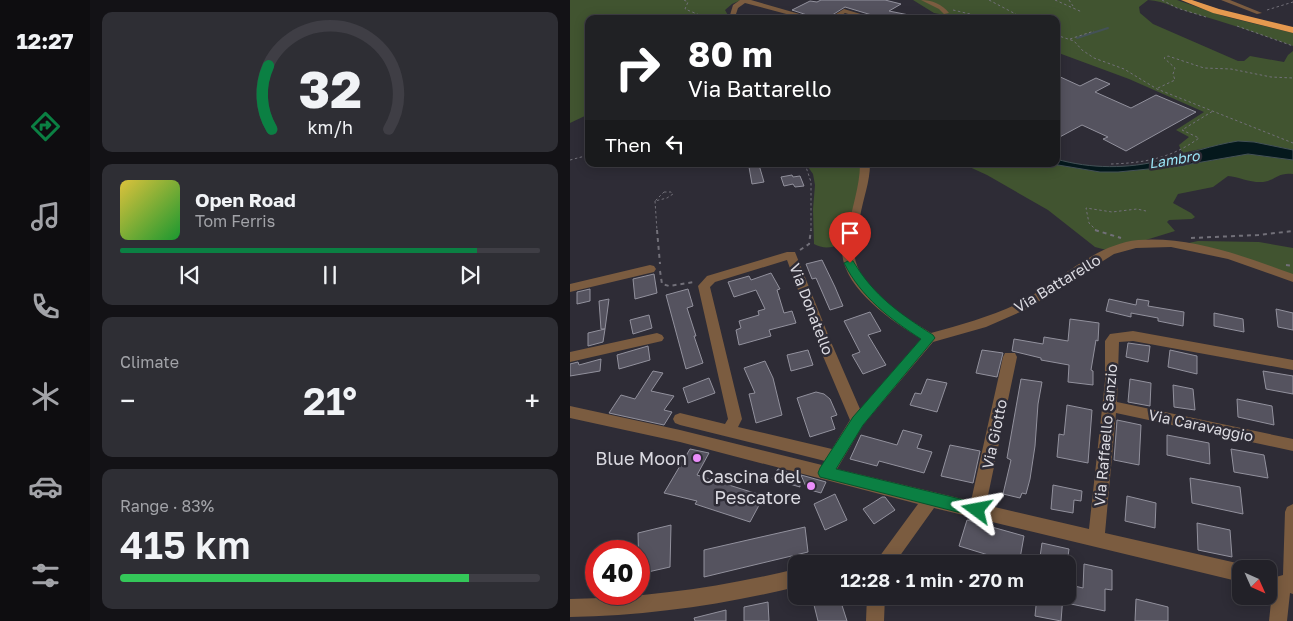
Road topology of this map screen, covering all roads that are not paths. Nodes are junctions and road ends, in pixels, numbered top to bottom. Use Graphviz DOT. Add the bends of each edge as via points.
graph roads {
  1 [pos="924,0"];
  2 [pos="1185,0"];
  3 [pos="1198,0"];
  4 [pos="1224,0"];
  5 [pos="746,1"];
  6 [pos="1248,1"];
  7 [pos="793,5"];
  8 [pos="943,10"];
  9 [pos="1268,10"];
  10 [pos="782,11"];
  11 [pos="1259,13"];
  12 [pos="733,15"];
  13 [pos="798,15"];
  14 [pos="838,15"];
  15 [pos="858,15"];
  16 [pos="1293,26"];
  17 [pos="1293,30"];
  18 [pos="865,167"];
  19 [pos="650,269"];
  20 [pos="1293,278"];
  21 [pos="570,288"];
  22 [pos="657,338"];
  23 [pos="929,338"];
  24 [pos="570,357"];
  25 [pos="1010,358"];
  26 [pos="1293,365"];
  27 [pos="1109,406"];
  28 [pos="570,412"];
  29 [pos="680,419"];
  30 [pos="858,421"];
  31 [pos="724,430"];
  32 [pos="707,443"];
  33 [pos="1293,445"];
  34 [pos="834,456"];
  35 [pos="826,473"];
  36 [pos="931,499"];
  37 [pos="977,510"];
  38 [pos="1293,512"];
  39 [pos="1096,538"];
  40 [pos="890,555"];
  41 [pos="1232,571"];
  42 [pos="788,580"];
  43 [pos="1284,583"];
  44 [pos="876,605"];
  45 [pos="570,608"];
  46 [pos="875,621"];
  47 [pos="1278,621"];
  1 -- 8 [label="street"];
  2 -- 17 [label="highway"];
  3 -- 16 [label="highway"];
  4 -- 11 [label="street"];
  5 -- 10 [label="street"];
  5 -- 12 [label="street" via="733,10"];
  6 -- 9 [label="street"];
  7 -- 10 [label="street"];
  10 -- 13 [label="street"];
  14 -- 15 [label="street" via="844,11"];
  18 -- 23 [label="street" via="848,249 850,263 875,298 898,319"];
  19 -- 21 [label="street"];
  20 -- 23 [label="street, Via Battarello" via="1231,256 1184,244 1140,244 1110,251 1023,306 981,324"];
  22 -- 24 [label="street"];
  23 -- 30 [label="street"];
  25 -- 37 [label="street, Via Giotto"];
  26 -- 27 [label="street, Via Raffaello Sanzio" via="1118,335 1112,341"];
  27 -- 33 [label="street, Via Caravaggio"];
  27 -- 39 [label="street, Via Raffaello Sanzio"];
  28 -- 32 [label="street"];
  29 -- 31 [label="street"];
  30 -- 31 [label="street, Via Donatello" via="791,255 706,282 704,290 735,419"];
  30 -- 34 [label="street"];
  31 -- 32 [label="street"];
  31 -- 34 [label="street"];
  32 -- 35 [label="street"];
  34 -- 35 [label="street"];
  35 -- 36 [label="street"];
  36 -- 37 [label="street"];
  36 -- 40 [label="street"];
  37 -- 39 [label="street"];
  38 -- 43 [label="street"];
  39 -- 41 [label="street"];
  42 -- 45 [label="street" via="743,590 611,608"];
  43 -- 47 [label="street"];
  44 -- 46 [label="street"];
}
